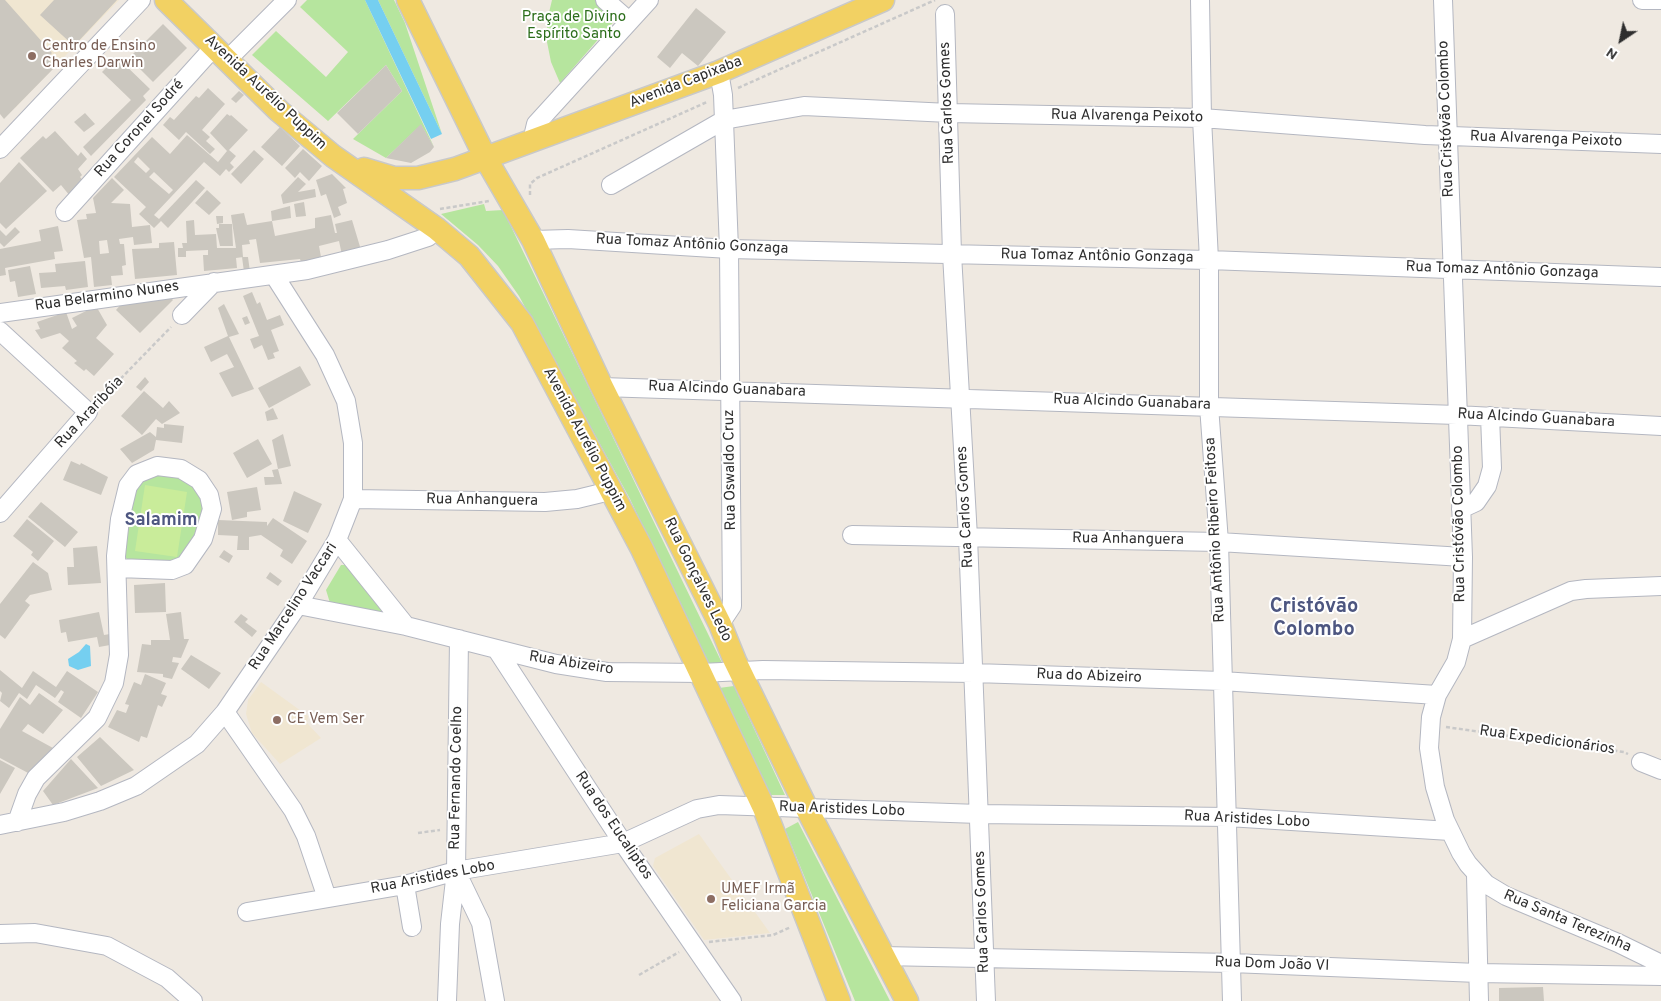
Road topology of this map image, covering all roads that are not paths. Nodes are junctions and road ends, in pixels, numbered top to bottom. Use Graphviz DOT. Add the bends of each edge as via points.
graph roads {
  1 [pos="141,0"];
  2 [pos="166,0"];
  3 [pos="287,0"];
  4 [pos="408,0"];
  5 [pos="605,0"];
  6 [pos="648,0"];
  7 [pos="883,0"];
  8 [pos="1200,0"];
  9 [pos="1443,0"];
  10 [pos="1642,0"];
  11 [pos="1661,0"];
  12 [pos="945,14"];
  13 [pos="629,22"];
  14 [pos="221,53"];
  15 [pos="719,72"];
  16 [pos="560,95"];
  17 [pos="948,113"];
  18 [pos="1202,118"];
  19 [pos="724,120"];
  20 [pos="561,129"];
  21 [pos="1448,136"];
  22 [pos="532,141"];
  23 [pos="1661,144"];
  24 [pos="0,149"];
  25 [pos="333,156"];
  26 [pos="486,159"];
  27 [pos="611,185"];
  28 [pos="65,212"];
  29 [pos="437,230"];
  30 [pos="533,240"];
  31 [pos="729,249"];
  32 [pos="952,254"];
  33 [pos="1209,260"];
  34 [pos="1452,269"];
  35 [pos="274,275"];
  36 [pos="1661,277"];
  37 [pos="214,282"];
  38 [pos="0,313"];
  39 [pos="182,315"];
  40 [pos="0,331"];
  41 [pos="602,387"];
  42 [pos="730,390"];
  43 [pos="960,398"];
  44 [pos="1209,406"];
  45 [pos="1458,415"];
  46 [pos="1490,416"];
  47 [pos="1661,426"];
  48 [pos="610,491"];
  49 [pos="354,499"];
  50 [pos="1461,509"];
  51 [pos="0,513"];
  52 [pos="852,535"];
  53 [pos="968,537"];
  54 [pos="337,540"];
  55 [pos="1219,542"];
  56 [pos="1463,557"];
  57 [pos="118,568"];
  58 [pos="1661,586"];
  59 [pos="298,605"];
  60 [pos="720,624"];
  61 [pos="406,626"];
  62 [pos="459,639"];
  63 [pos="1462,639"];
  64 [pos="498,650"];
  65 [pos="740,670"];
  66 [pos="701,673"];
  67 [pos="974,673"];
  68 [pos="1222,681"];
  69 [pos="1437,695"];
  70 [pos="225,712"];
  71 [pos="1641,762"];
  72 [pos="1661,770"];
  73 [pos="764,808"];
  74 [pos="807,809"];
  75 [pos="979,814"];
  76 [pos="1228,817"];
  77 [pos="9,823"];
  78 [pos="1450,831"];
  79 [pos="623,843"];
  80 [pos="456,872"];
  81 [pos="1476,875"];
  82 [pos="405,884"];
  83 [pos="327,898"];
  84 [pos="247,912"];
  85 [pos="412,927"];
  86 [pos="0,934"];
  87 [pos="882,956"];
  88 [pos="984,956"];
  89 [pos="1231,963"];
  90 [pos="1661,964"];
  91 [pos="1478,973"];
  92 [pos="1661,976"];
  93 [pos="192,1001"];
  94 [pos="447,1001"];
  95 [pos="495,1001"];
  96 [pos="732,1001"];
  97 [pos="838,1001"];
  98 [pos="907,1001"];
  99 [pos="986,1001"];
  100 [pos="1232,1001"];
  101 [pos="1479,1001"];
  1 -- 24 [label="street"];
  2 -- 14 [label="main road, Avenida Aurélio Puppim"];
  3 -- 14 [label="street, Rua Coronel Sodré"];
  4 -- 26 [label="main road, Rua Gonçalves Ledo"];
  5 -- 13 [label="street"];
  6 -- 13 [label="street"];
  7 -- 15 [label="main road, Avenida Capixaba"];
  8 -- 18 [label="street, Rua Antônio Ribeiro Feitosa"];
  9 -- 21 [label="street, Rua Cristóvão Colombo"];
  10 -- 11 [label="street"];
  12 -- 17 [label="street, Rua Carlos Gomes"];
  13 -- 16 [label="street"];
  14 -- 25 [label="main road, Avenida Aurélio Puppim" via="280,111"];
  14 -- 28 [label="street, Rua Coronel Sodré"];
  15 -- 19 [label="street, Rua Oswaldo Cruz"];
  15 -- 20 [label="main road, Avenida Capixaba"];
  16 -- 20 [label="street"];
  16 -- 22 [label="street" via="536,124"];
  17 -- 18 [label="street, Rua Alvarenga Peixoto"];
  17 -- 19 [label="street, Rua Alvarenga Peixoto" via="804,106"];
  17 -- 32 [label="street, Rua Carlos Gomes"];
  18 -- 21 [label="street, Rua Alvarenga Peixoto"];
  18 -- 33 [label="street, Rua Antônio Ribeiro Feitosa"];
  19 -- 27 [label="street, Rua Alvarenga Peixoto"];
  19 -- 31 [label="street, Rua Oswaldo Cruz"];
  20 -- 22 [label="main road, Avenida Capixaba"];
  21 -- 23 [label="street, Rua Alvarenga Peixoto"];
  21 -- 34 [label="street, Rua Cristóvão Colombo"];
  22 -- 26 [label="main road, Avenida Capixaba"];
  25 -- 26 [label="main road, Avenida Capixaba" via="394,178 437,175"];
  25 -- 29 [label="main road, Avenida Aurélio Puppim"];
  26 -- 30 [label="main road, Rua Gonçalves Ledo"];
  29 -- 35 [label="street, Rua Belarmino Nunes" via="428,237 388,250"];
  29 -- 48 [label="main road, Avenida Aurélio Puppim" via="468,256 522,323"];
  30 -- 31 [label="street, Rua Tomaz Antônio Gonzaga"];
  30 -- 41 [label="main road, Rua Gonçalves Ledo"];
  31 -- 32 [label="street, Rua Tomaz Antônio Gonzaga"];
  31 -- 42 [label="street, Rua Oswaldo Cruz"];
  32 -- 33 [label="street, Rua Tomaz Antônio Gonzaga"];
  32 -- 43 [label="street, Rua Carlos Gomes"];
  33 -- 34 [label="street, Rua Tomaz Antônio Gonzaga"];
  33 -- 44 [label="street, Rua Antônio Ribeiro Feitosa"];
  34 -- 36 [label="street, Rua Tomaz Antônio Gonzaga"];
  34 -- 45 [label="street, Rua Cristóvão Colombo"];
  35 -- 37 [label="street, Rua Belarmino Nunes"];
  35 -- 49 [label="street, Rua Marcelino Vaccari" via="325,355 346,401 353,443"];
  37 -- 38 [label="street, Rua Belarmino Nunes"];
  37 -- 39 [label="street, Rua Belarmino Nunes"];
  40 -- 51 [label="street, Rua Araribóia" via="88,412"];
  41 -- 42 [label="street, Rua Alcindo Guanabara"];
  41 -- 60 [label="main road, Rua Gonçalves Ledo"];
  42 -- 43 [label="street, Rua Alcindo Guanabara"];
  42 -- 60 [label="street, Rua Oswaldo Cruz" via="732,606"];
  43 -- 44 [label="street, Rua Alcindo Guanabara"];
  43 -- 53 [label="street, Rua Carlos Gomes"];
  44 -- 45 [label="street, Rua Alcindo Guanabara"];
  44 -- 55 [label="street, Rua Antônio Ribeiro Feitosa"];
  45 -- 46 [label="street, Rua Alcindo Guanabara"];
  45 -- 50 [label="street, Rua Cristóvão Colombo"];
  46 -- 47 [label="street, Rua Alcindo Guanabara"];
  46 -- 50 [label="street" via="1492,468 1487,486 1476,502"];
  48 -- 49 [label="street, Rua Anhanguera" via="545,502"];
  48 -- 66 [label="main road, Avenida Aurélio Puppim"];
  49 -- 54 [label="street, Rua Marcelino Vaccari"];
  50 -- 56 [label="street, Rua Cristóvão Colombo"];
  52 -- 53 [label="street, Rua Anhanguera"];
  53 -- 55 [label="street, Rua Anhanguera"];
  53 -- 67 [label="street, Rua Carlos Gomes"];
  54 -- 59 [label="street, Rua Marcelino Vaccari"];
  54 -- 61 [label="street"];
  55 -- 56 [label="street, Rua Anhanguera"];
  55 -- 68 [label="street, Rua Antônio Ribeiro Feitosa"];
  56 -- 63 [label="street, Rua Cristóvão Colombo"];
  57 -- 57 [label="street" via="120,520 132,479 157,466 181,469 199,480 209,495 212,509 203,539 185,564 172,570"];
  57 -- 77 [label="street" via="119,655 112,689 90,726 36,778"];
  58 -- 63 [label="street" via="1571,592"];
  59 -- 61 [label="street, Rua Abizeiro"];
  59 -- 70 [label="street, Rua Marcelino Vaccari"];
  60 -- 65 [label="main road, Rua Gonçalves Ledo"];
  61 -- 62 [label="street, Rua Abizeiro"];
  62 -- 64 [label="street, Rua Abizeiro"];
  62 -- 80 [label="street, Rua Fernando Coelho"];
  63 -- 69 [label="street, Rua Cristóvão Colombo" via="1456,662"];
  64 -- 66 [label="street, Rua Abizeiro" via="607,672"];
  64 -- 79 [label="street, Rua dos Eucaliptos"];
  65 -- 66 [label="street, Rua Abizeiro"];
  65 -- 67 [label="street, Rua do Abizeiro"];
  65 -- 74 [label="main road, Rua Gonçalves Ledo"];
  66 -- 73 [label="main road, Avenida Aurélio Puppim"];
  67 -- 68 [label="street, Rua do Abizeiro"];
  67 -- 75 [label="street, Rua Carlos Gomes"];
  68 -- 69 [label="street, Rua do Abizeiro"];
  68 -- 76 [label="street, Rua Antônio Ribeiro Feitosa"];
  69 -- 78 [label="street, Rua Cristóvão Colombo" via="1430,724 1430,748 1433,775"];
  70 -- 77 [label="street, Rua Marcelino Vaccari" via="197,744 136,786 64,812"];
  70 -- 83 [label="street" via="293,810 306,836"];
  71 -- 72 [label="street"];
  73 -- 74 [label="street, Rua Aristides Lobo"];
  73 -- 79 [label="street, Rua Aristides Lobo" via="719,805 697,809"];
  73 -- 97 [label="main road, Avenida Aurélio Puppim"];
  74 -- 75 [label="street, Rua Aristides Lobo"];
  74 -- 87 [label="main road, Rua Gonçalves Ledo"];
  75 -- 76 [label="street, Rua Aristides Lobo"];
  75 -- 88 [label="street, Rua Carlos Gomes"];
  76 -- 78 [label="street, Rua Aristides Lobo"];
  76 -- 89 [label="street, Rua Antônio Ribeiro Feitosa"];
  78 -- 81 [label="street, Rua Cristóvão Colombo"];
  79 -- 80 [label="street, Rua Aristides Lobo"];
  79 -- 96 [label="street, Rua dos Eucaliptos"];
  80 -- 82 [label="street, Rua Aristides Lobo"];
  80 -- 94 [label="street"];
  80 -- 95 [label="street, Rua Fernando Coelho" via="481,923"];
  81 -- 90 [label="street, Rua Santa Terezinha" via="1506,896"];
  81 -- 91 [label="street"];
  82 -- 83 [label="street, Rua Aristides Lobo"];
  82 -- 85 [label="street"];
  83 -- 84 [label="street, Rua Aristides Lobo"];
  86 -- 93 [label="street" via="35,933 107,946 167,978"];
  87 -- 88 [label="street, Rua Dom João VI"];
  87 -- 98 [label="main road, Rua Gonçalves Ledo"];
  88 -- 89 [label="street, Rua Dom João VI"];
  88 -- 99 [label="street, Rua Carlos Gomes"];
  89 -- 91 [label="street, Rua Dom João VI"];
  89 -- 100 [label="street, Rua Antônio Ribeiro Feitosa"];
  91 -- 92 [label="street, Rua Dom João VI"];
  91 -- 101 [label="street"];
}
